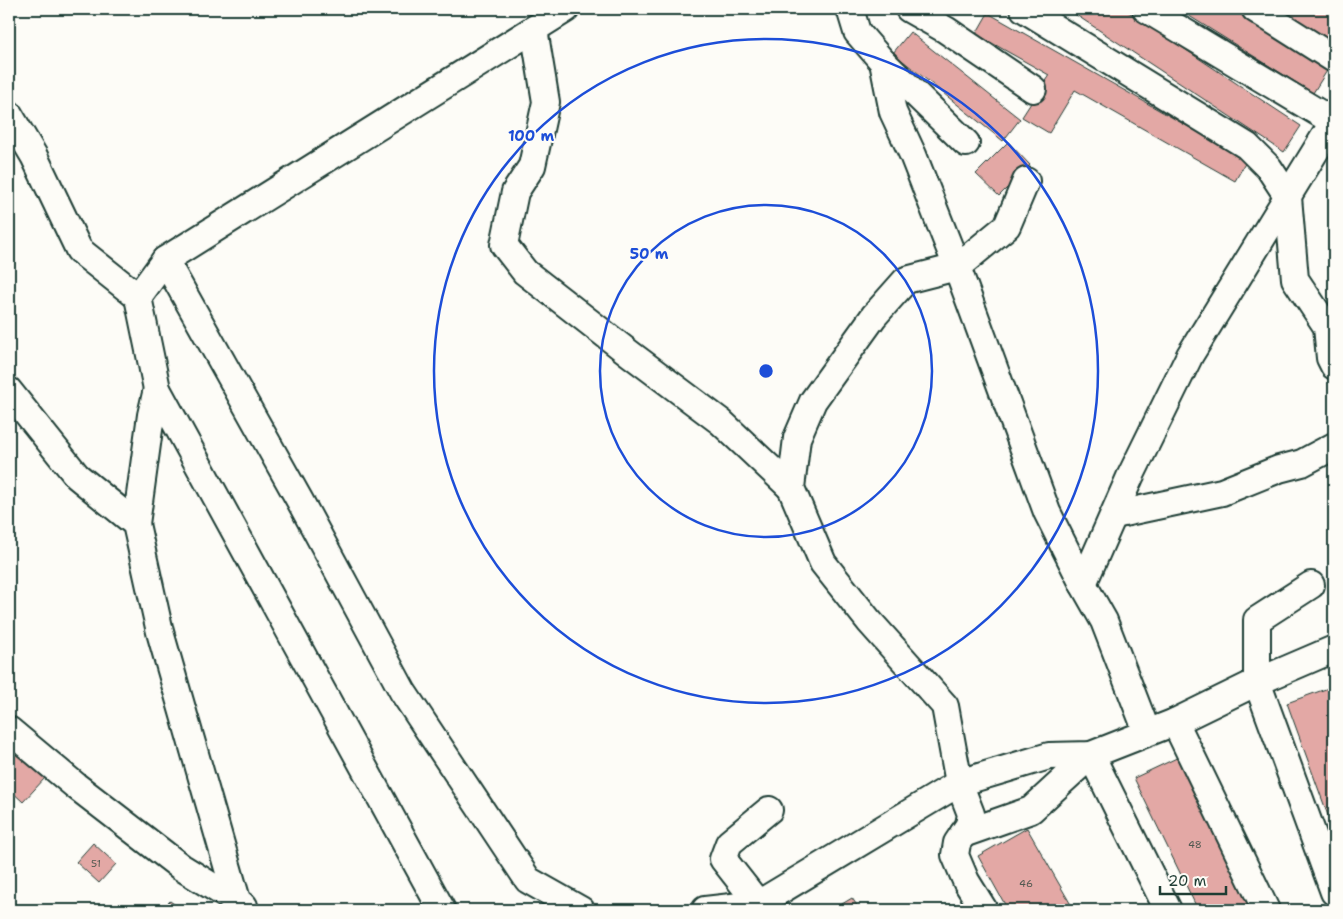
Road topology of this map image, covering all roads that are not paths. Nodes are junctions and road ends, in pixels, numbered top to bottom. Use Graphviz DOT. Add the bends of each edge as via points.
graph roads {
  1 [pos="566,9"];
  2 [pos="850,9"];
  3 [pos="909,9"];
  4 [pos="1024,9"];
  5 [pos="1146,9"];
  6 [pos="1255,9"];
  7 [pos="534,29"];
  8 [pos="1334,58"];
  9 [pos="883,62"];
  10 [pos="1033,89"];
  11 [pos="9,114"];
  12 [pos="1332,131"];
  13 [pos="966,143"];
  14 [pos="1026,181"];
  15 [pos="1288,197"];
  16 [pos="165,260"];
  17 [pos="957,268"];
  18 [pos="138,297"];
  19 [pos="1334,366"];
  20 [pos="157,388"];
  21 [pos="9,391"];
  22 [pos="1334,446"];
  23 [pos="791,488"];
  24 [pos="1114,515"];
  25 [pos="136,524"];
  26 [pos="1083,584"];
  27 [pos="1311,586"];
  28 [pos="1334,649"];
  29 [pos="1257,682"];
  30 [pos="1176,722"];
  31 [pos="9,730"];
  32 [pos="1147,732"];
  33 [pos="1091,755"];
  34 [pos="959,783"];
  35 [pos="769,810"];
  36 [pos="963,834"];
  37 [pos="1334,892"];
  38 [pos="244,905"];
  39 [pos="756,908"];
  40 [pos="442,910"];
  41 [pos="581,910"];
  42 [pos="705,910"];
  43 [pos="984,910"];
  44 [pos="1168,910"];
  45 [pos="1266,910"];
  1 -- 7 [label="street"];
  2 -- 9 [label="street" via="857,32"];
  3 -- 10 [label="street"];
  4 -- 15 [label="street" via="1247,146 1269,168"];
  5 -- 12 [label="street"];
  6 -- 8 [label="street"];
  7 -- 16 [label="street"];
  7 -- 23 [label="street" via="546,102 532,166 515,192 504,245 525,272 721,422"];
  9 -- 13 [label="street"];
  9 -- 17 [label="street" via="893,112"];
  11 -- 18 [label="street" via="34,156 79,250"];
  12 -- 15 [label="street"];
  14 -- 17 [label="street" via="1007,226"];
  15 -- 19 [label="street" via="1295,279 1327,327 1330,358"];
  15 -- 24 [label="street" via="1190,355"];
  16 -- 18 [label="street"];
  16 -- 41 [label="street" via="403,692 528,880"];
  17 -- 23 [label="street" via="906,280 874,316 813,401 797,438"];
  17 -- 26 [label="street" via="1047,512"];
  18 -- 20 [label="street"];
  20 -- 25 [label="street"];
  20 -- 40 [label="street"];
  21 -- 25 [label="street" via="77,476"];
  22 -- 24 [label="street" via="1302,462 1222,492"];
  23 -- 34 [label="street" via="824,563 869,621 945,706"];
  24 -- 26 [label="street"];
  25 -- 38 [label="street" via="160,632"];
  26 -- 32 [label="street" via="1104,621"];
  27 -- 29 [label="street" via="1257,620"];
  28 -- 29 [label="street"];
  29 -- 30 [label="street"];
  29 -- 37 [label="street"];
  30 -- 32 [label="street"];
  30 -- 45 [label="street"];
  31 -- 38 [label="street" via="181,867"];
  32 -- 33 [label="street"];
  33 -- 34 [label="street" via="1048,756"];
  33 -- 36 [label="street" via="1031,810"];
  33 -- 44 [label="street"];
  34 -- 36 [label="street" via="971,814"];
  34 -- 39 [label="street"];
  35 -- 39 [label="street" via="729,842 723,858"];
  36 -- 43 [label="street" via="955,855"];
  39 -- 42 [label="street"];
}
